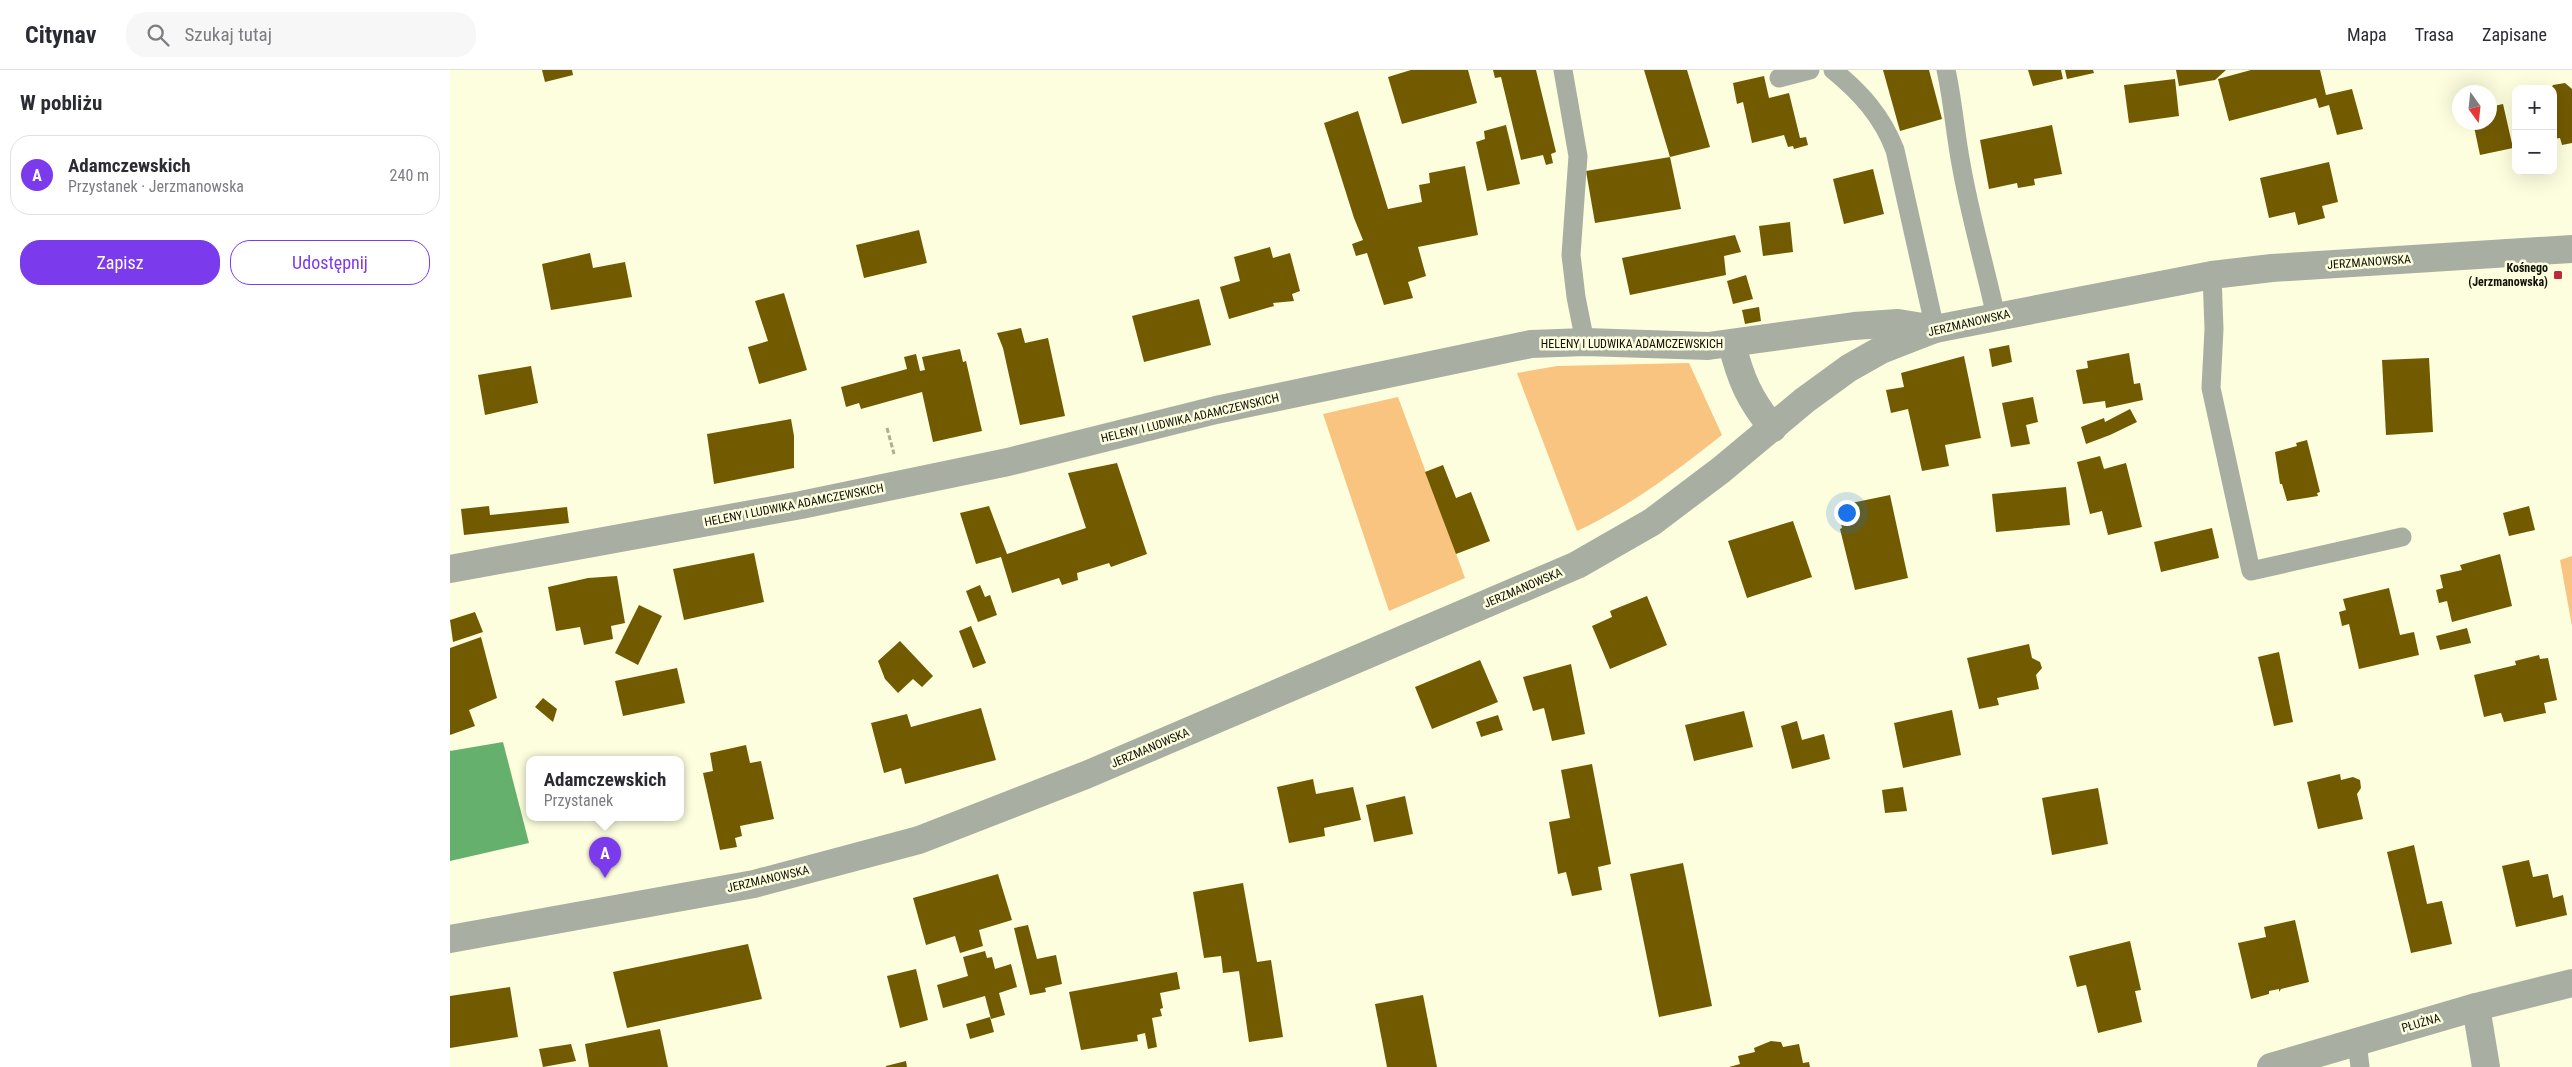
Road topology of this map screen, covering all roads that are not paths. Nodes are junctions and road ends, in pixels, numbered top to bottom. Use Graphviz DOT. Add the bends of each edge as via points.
graph roads {
  1 [pos="1563,70"];
  2 [pos="1810,70"];
  3 [pos="1833,70"];
  4 [pos="1946,70"];
  5 [pos="1779,78"];
  6 [pos="2572,249"];
  7 [pos="2212,275"];
  8 [pos="1996,317"];
  9 [pos="1935,329"];
  10 [pos="1585,342"];
  11 [pos="1720,345"];
  12 [pos="1774,428"];
  13 [pos="2402,537"];
  14 [pos="450,568"];
  15 [pos="450,939"];
  16 [pos="2572,983"];
  17 [pos="2476,1007"];
  18 [pos="2359,1055"];
  19 [pos="2271,1067"];
  20 [pos="2486,1067"];
  1 -- 10 [label="lane" via="1578,156 1571,255"];
  2 -- 5 [label="lane"];
  3 -- 9 [label="lane" via="1852,86 1886,127 1895,150"];
  4 -- 8 [label="lane" via="1961,164"];
  6 -- 7 [label="street, JERZMANOWSKA" via="2272,268"];
  7 -- 8 [label="street, JERZMANOWSKA"];
  7 -- 13 [label="lane" via="2211,388 2251,571"];
  8 -- 9 [label="street, JERZMANOWSKA"];
  9 -- 11 [label="street, HELENY I LUDWIKA ADAMCZEWSKICH" via="1898,323 1880,324"];
  9 -- 12 [label="street, JERZMANOWSKA" via="1881,350 1849,368"];
  10 -- 11 [label="street, HELENY I LUDWIKA ADAMCZEWSKICH"];
  10 -- 14 [label="street, HELENY I LUDWIKA ADAMCZEWSKICH" via="1531,344 1216,410 1008,462 801,505"];
  11 -- 12 [label="street" via="1761,414"];
  12 -- 15 [label="street, JERZMANOWSKA" via="1635,534 1577,565 952,829 887,850 754,884"];
  16 -- 17 [label="street, PŁUŻNA"];
  17 -- 18 [label="street, PŁUŻNA"];
  17 -- 20 [label="street"];
  18 -- 19 [label="street, PŁUŻNA"];
}
